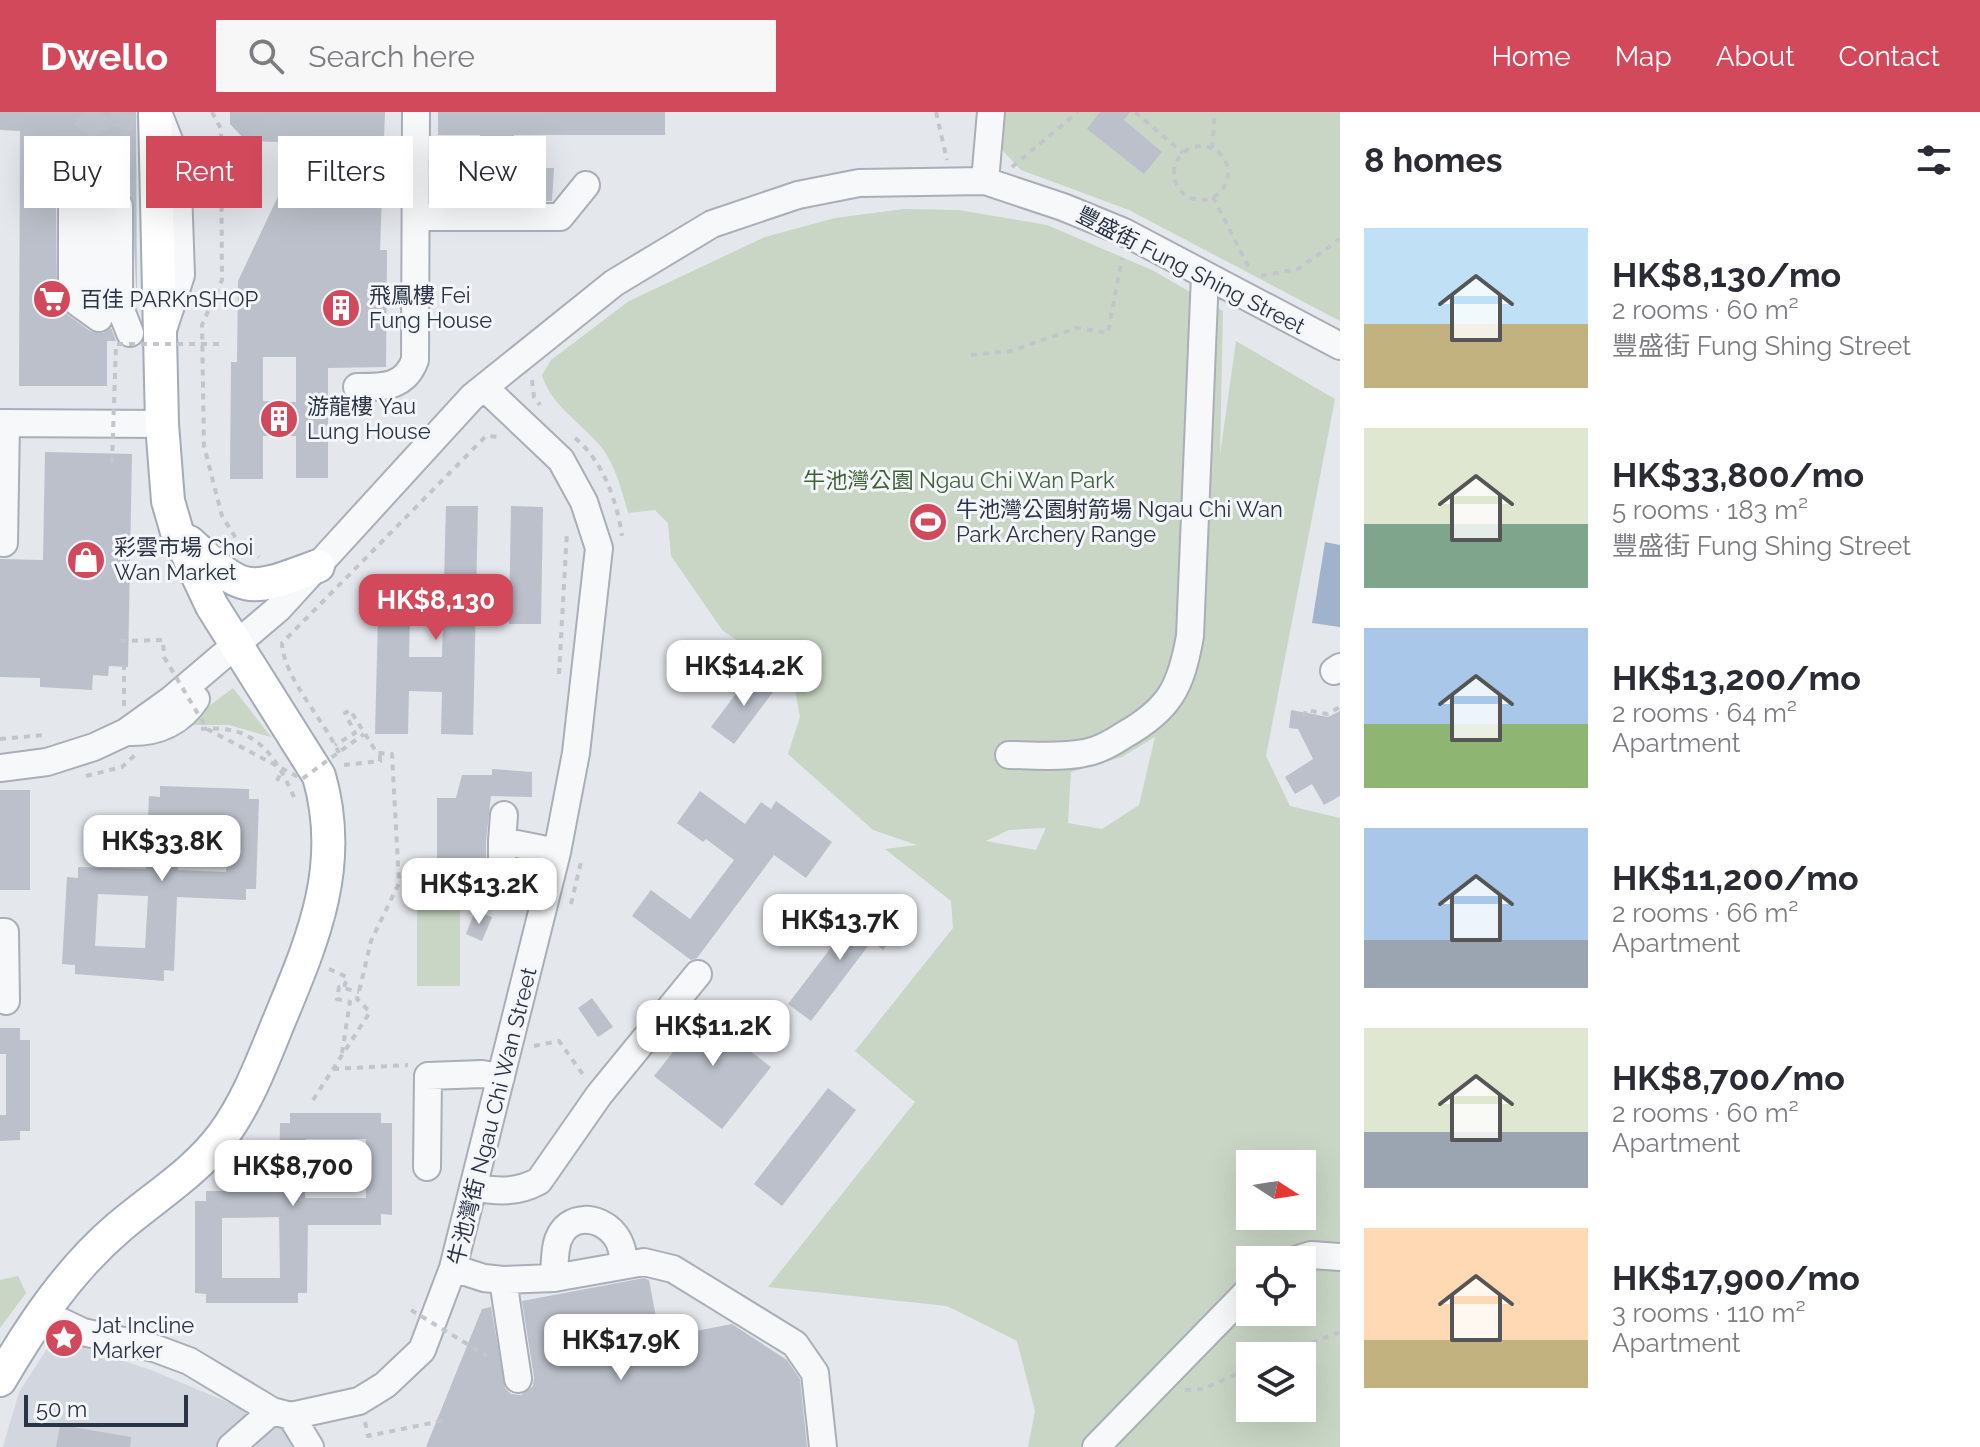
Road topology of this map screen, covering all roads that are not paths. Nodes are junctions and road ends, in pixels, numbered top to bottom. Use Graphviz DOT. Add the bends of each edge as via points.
graph roads {
  1 [pos="157,112"];
  2 [pos="416,112"];
  3 [pos="991,112"];
  4 [pos="985,181"];
  5 [pos="586,185"];
  6 [pos="416,217"];
  7 [pos="1205,275"];
  8 [pos="99,318"];
  9 [pos="148,346"];
  10 [pos="1340,346"];
  11 [pos="357,387"];
  12 [pos="485,388"];
  13 [pos="3,423"];
  14 [pos="162,424"];
  15 [pos="177,532"];
  16 [pos="4,543"];
  17 [pos="318,566"];
  18 [pos="238,645"];
  19 [pos="1009,755"];
  20 [pos="0,768"];
  21 [pos="557,852"];
  22 [pos="502,871"];
  23 [pos="0,932"];
  24 [pos="698,974"];
  25 [pos="6,1001"];
  26 [pos="501,1077"];
  27 [pos="427,1167"];
  28 [pos="473,1187"];
  29 [pos="1316,1255"];
  30 [pos="1340,1257"];
  31 [pos="624,1265"];
  32 [pos="453,1268"];
  33 [pos="554,1278"];
  34 [pos="503,1280"];
  35 [pos="1236,1303"];
  36 [pos="43,1313"];
  37 [pos="518,1379"];
  38 [pos="0,1380"];
  39 [pos="282,1414"];
  40 [pos="231,1447"];
  41 [pos="310,1447"];
  42 [pos="823,1447"];
  43 [pos="1096,1447"];
  1 -- 9 [label="main road"];
  2 -- 6 [label="street"];
  3 -- 4 [label="street"];
  4 -- 7 [label="street, 豐盛街 Fung Shing Street" via="1124,232"];
  4 -- 12 [label="street, 豐盛街 Fung Shing Street" via="859,183 798,195 712,224 614,283"];
  5 -- 6 [label="street" via="560,217"];
  6 -- 11 [label="street" via="415,360 397,383"];
  7 -- 10 [label="street, 豐盛街 Fung Shing Street"];
  7 -- 19 [label="street" via="1185,665 1173,694 1152,719 1109,744 1086,753"];
  8 -- 9 [label="street" via="94,302 95,206 119,305"];
  9 -- 14 [label="main road"];
  12 -- 17 [label="street, 豐盛街 Fung Shing Street"];
  12 -- 21 [label="street, 牛池灣街 Ngau Chi Wan Street" via="561,460 584,502 599,548 576,753"];
  13 -- 14 [label="street"];
  13 -- 16 [label="street"];
  14 -- 15 [label="main road" via="168,501"];
  15 -- 17 [label="main road" via="233,581 276,581"];
  15 -- 18 [label="main road" via="212,606"];
  17 -- 18 [label="street, 豐盛街 Fung Shing Street"];
  18 -- 20 [label="street, 豐盛街 Fung Shing Street" via="195,670 130,731 47,762"];
  18 -- 36 [label="main road" via="319,776 327,805 326,888 313,937 259,1070 222,1136 198,1164 117,1229"];
  21 -- 22 [label="street" via="503,828"];
  21 -- 26 [label="street, 牛池灣街 Ngau Chi Wan Street"];
  23 -- 25 [label="street" via="5,932"];
  24 -- 28 [label="street" via="599,1095 539,1181 509,1191"];
  26 -- 27 [label="street" via="428,1076"];
  26 -- 28 [label="street, 牛池灣街 Ngau Chi Wan Street"];
  28 -- 32 [label="street, 牛池灣街 Ngau Chi Wan Street"];
  29 -- 30 [label="street"];
  31 -- 33 [label="street"];
  31 -- 33 [label="street" via="622,1248 609,1230 578,1220 557,1241"];
  31 -- 42 [label="street" via="644,1262 673,1269 795,1344 815,1373"];
  32 -- 34 [label="street"];
  32 -- 39 [label="street, 牛池灣街 Ngau Chi Wan Street" via="422,1350 385,1385 359,1401"];
  33 -- 34 [label="street"];
  34 -- 37 [label="street"];
  35 -- 43 [label="street"];
  36 -- 38 [label="main road"];
  36 -- 39 [label="street" via="83,1332 189,1361"];
  39 -- 40 [label="street"];
  39 -- 41 [label="street"];
}
